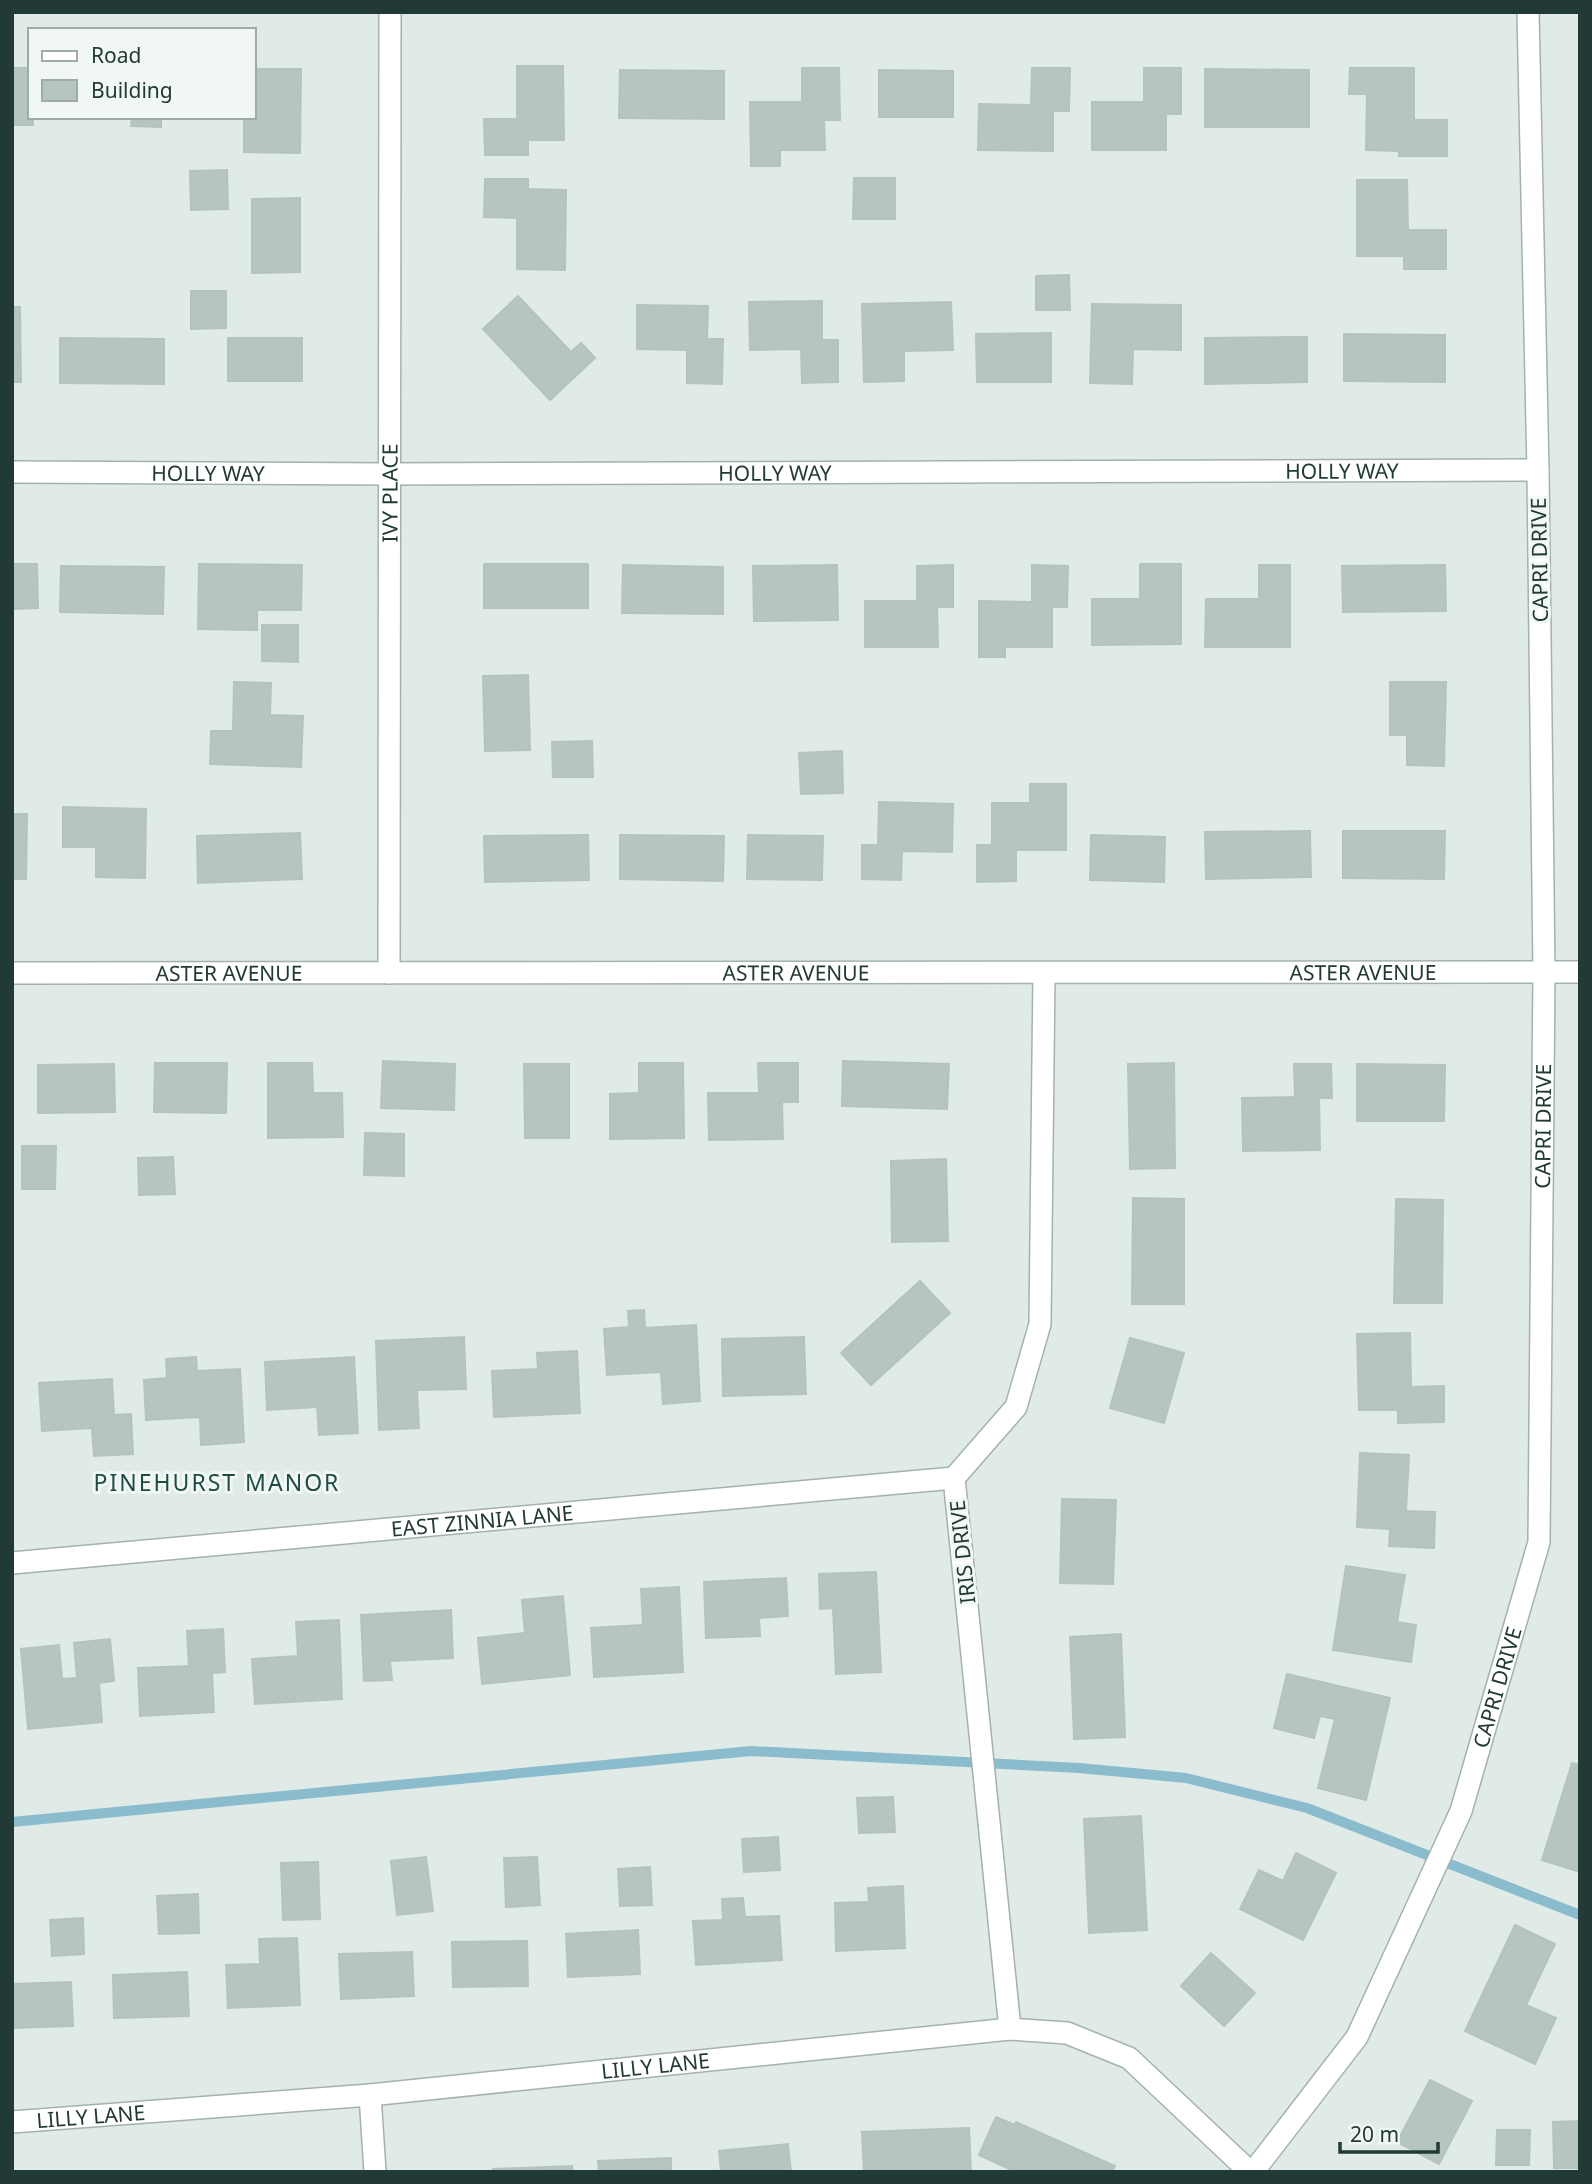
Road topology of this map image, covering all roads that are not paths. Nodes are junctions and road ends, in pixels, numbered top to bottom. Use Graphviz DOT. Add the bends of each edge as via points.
graph roads {
  1 [pos="390,12"];
  2 [pos="1528,12"];
  3 [pos="1538,470"];
  4 [pos="12,472"];
  5 [pos="390,474"];
  6 [pos="1544,972"];
  7 [pos="1580,972"];
  8 [pos="389,973"];
  9 [pos="1044,973"];
  10 [pos="12,974"];
  11 [pos="954,1478"];
  12 [pos="12,1563"];
  13 [pos="1010,2029"];
  14 [pos="370,2095"];
  15 [pos="12,2122"];
  16 [pos="375,2172"];
  17 [pos="1251,2172"];
  1 -- 5 [label="street, IVY PLACE"];
  2 -- 3 [label="street, CAPRI DRIVE"];
  3 -- 5 [label="street, HOLLY WAY"];
  3 -- 6 [label="street, CAPRI DRIVE"];
  4 -- 5 [label="street, HOLLY WAY"];
  5 -- 8 [label="street, IVY PLACE"];
  6 -- 7 [label="street, ASTER AVENUE"];
  6 -- 9 [label="street, ASTER AVENUE"];
  6 -- 17 [label="street, CAPRI DRIVE" via="1539,1542 1461,1811 1422,1898 1357,2038"];
  8 -- 9 [label="street, ASTER AVENUE"];
  8 -- 10 [label="street, ASTER AVENUE"];
  9 -- 11 [label="street, IRIS DRIVE" via="1040,1324 1016,1407"];
  11 -- 12 [label="street, EAST ZINNIA LANE"];
  11 -- 13 [label="street, IRIS DRIVE"];
  13 -- 14 [label="street, LILLY LANE"];
  13 -- 17 [label="street, LILLY LANE" via="1067,2033 1129,2058"];
  14 -- 15 [label="street, LILLY LANE"];
  14 -- 16 [label="street"];
}
